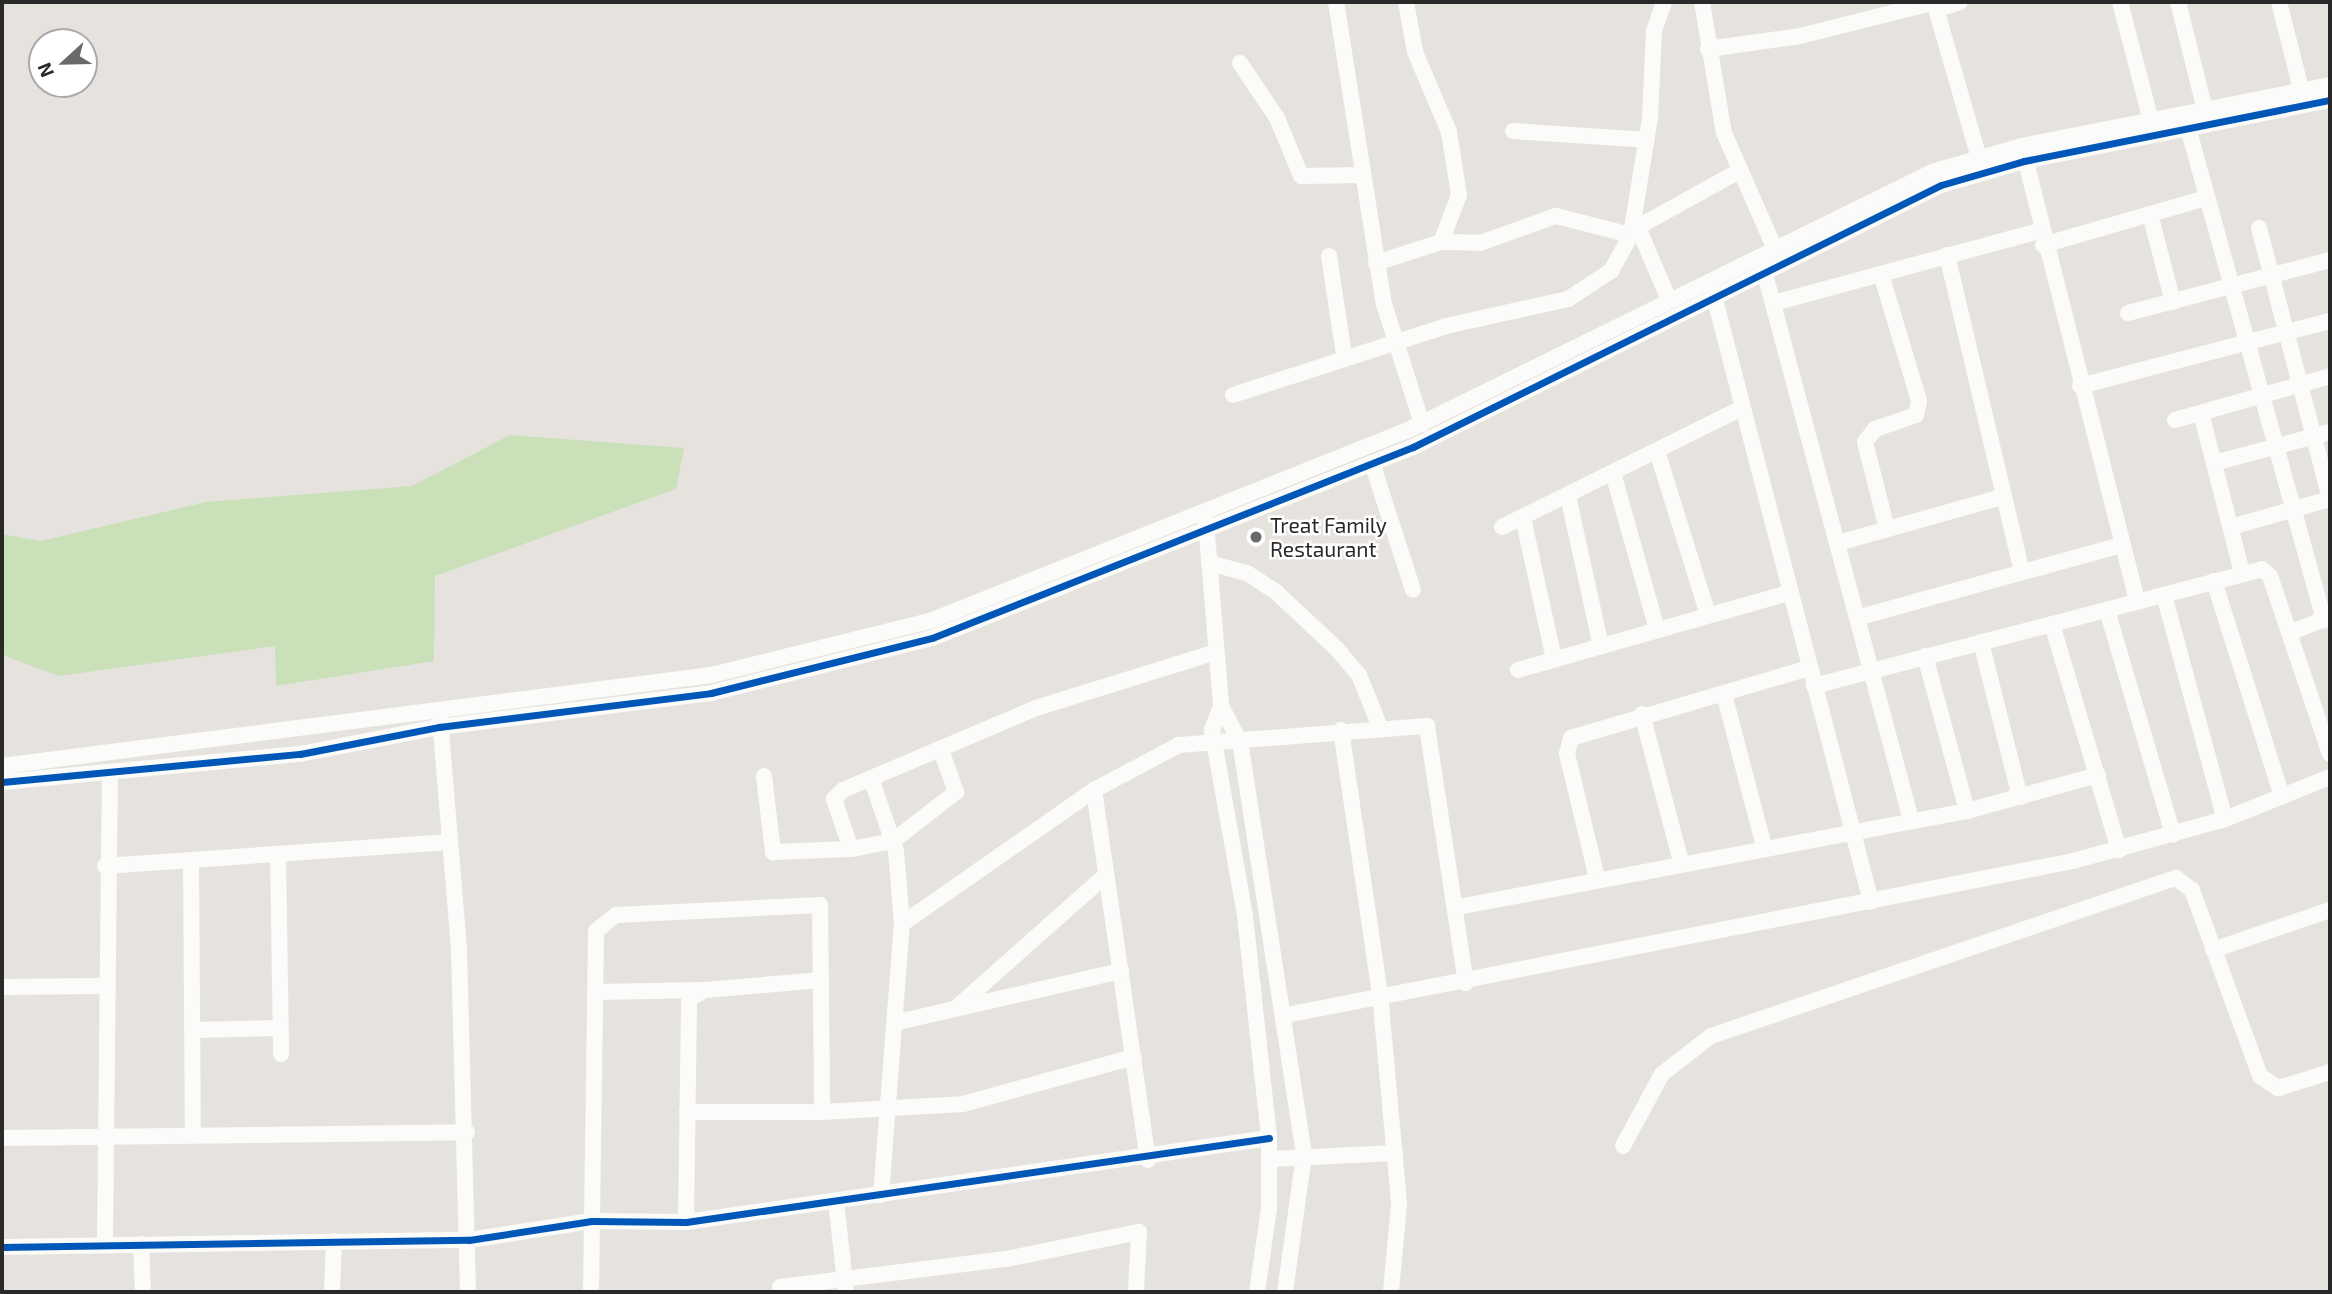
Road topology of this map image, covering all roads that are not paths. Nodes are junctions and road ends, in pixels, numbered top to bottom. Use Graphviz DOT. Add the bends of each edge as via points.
graph roads {
  1 [pos="1336,2"];
  2 [pos="1406,2"];
  3 [pos="1702,2"];
  4 [pos="1960,2"];
  5 [pos="2120,2"];
  6 [pos="2178,2"];
  7 [pos="2279,2"];
  8 [pos="1935,4"];
  9 [pos="1658,6"];
  10 [pos="1708,49"];
  11 [pos="1240,63"];
  12 [pos="2330,85"];
  13 [pos="2301,89"];
  14 [pos="2330,100"];
  15 [pos="2205,110"];
  16 [pos="2186,114"];
  17 [pos="2151,121"];
  18 [pos="1513,131"];
  19 [pos="2188,131"];
  20 [pos="1647,140"];
  21 [pos="2023,153"];
  22 [pos="1979,158"];
  23 [pos="1739,172"];
  24 [pos="1363,175"];
  25 [pos="2206,198"];
  26 [pos="2150,214"];
  27 [pos="1634,227"];
  28 [pos="2259,229"];
  29 [pos="2041,238"];
  30 [pos="1441,242"];
  31 [pos="1766,250"];
  32 [pos="1947,255"];
  33 [pos="1329,257"];
  34 [pos="2330,260"];
  35 [pos="1376,262"];
  36 [pos="1765,271"];
  37 [pos="1881,274"];
  38 [pos="2273,275"];
  39 [pos="1712,287"];
  40 [pos="2230,287"];
  41 [pos="1669,300"];
  42 [pos="2172,302"];
  43 [pos="1774,303"];
  44 [pos="2128,313"];
  45 [pos="2330,321"];
  46 [pos="2289,331"];
  47 [pos="1394,342"];
  48 [pos="2245,343"];
  49 [pos="1344,355"];
  50 [pos="2330,376"];
  51 [pos="2304,384"];
  52 [pos="2080,386"];
  53 [pos="1233,395"];
  54 [pos="2260,396"];
  55 [pos="1742,408"];
  56 [pos="2201,413"];
  57 [pos="2175,420"];
  58 [pos="1422,424"];
  59 [pos="2323,434"];
  60 [pos="2273,447"];
  61 [pos="1657,451"];
  62 [pos="1372,463"];
  63 [pos="2214,463"];
  64 [pos="1613,473"];
  65 [pos="1568,496"];
  66 [pos="2002,497"];
  67 [pos="2330,499"];
  68 [pos="2288,510"];
  69 [pos="1205,513"];
  70 [pos="1523,518"];
  71 [pos="1502,527"];
  72 [pos="2231,527"];
  73 [pos="1887,529"];
  74 [pos="1207,530"];
  75 [pos="1838,543"];
  76 [pos="2122,545"];
  77 [pos="1209,563"];
  78 [pos="2022,572"];
  79 [pos="2242,573"];
  80 [pos="2214,581"];
  81 [pos="1413,590"];
  82 [pos="1789,593"];
  83 [pos="2164,595"];
  84 [pos="2137,602"];
  85 [pos="2107,610"];
  86 [pos="1708,615"];
  87 [pos="1860,617"];
  88 [pos="2327,619"];
  89 [pos="2052,624"];
  90 [pos="1657,629"];
  91 [pos="2289,633"];
  92 [pos="1981,642"];
  93 [pos="1601,646"];
  94 [pos="1216,652"];
  95 [pos="1925,656"];
  96 [pos="1554,659"];
  97 [pos="1810,667"];
  98 [pos="1518,670"];
  99 [pos="1873,670"];
  100 [pos="1814,686"];
  101 [pos="1724,694"];
  102 [pos="1220,706"];
  103 [pos="440,710"];
  104 [pos="1642,714"];
  105 [pos="439,727"];
  106 [pos="1380,727"];
  107 [pos="1341,730"];
  108 [pos="1240,741"];
  109 [pos="1214,744"];
  110 [pos="942,750"];
  111 [pos="2330,754"];
  112 [pos="2,766"];
  113 [pos="110,774"];
  114 [pos="2098,775"];
  115 [pos="764,776"];
  116 [pos="2330,776"];
  117 [pos="871,778"];
  118 [pos="2,782"];
  119 [pos="1094,790"];
  120 [pos="2020,797"];
  121 [pos="2282,797"];
  122 [pos="1967,811"];
  123 [pos="2225,819"];
  124 [pos="1911,820"];
  125 [pos="1853,830"];
  126 [pos="2173,834"];
  127 [pos="893,841"];
  128 [pos="449,842"];
  129 [pos="1764,846"];
  130 [pos="851,849"];
  131 [pos="2119,850"];
  132 [pos="278,855"];
  133 [pos="191,862"];
  134 [pos="1681,862"];
  135 [pos="105,866"];
  136 [pos="1106,874"];
  137 [pos="1597,878"];
  138 [pos="1871,902"];
  139 [pos="1458,907"];
  140 [pos="2330,910"];
  141 [pos="902,924"];
  142 [pos="2213,950"];
  143 [pos="1121,971"];
  144 [pos="821,981"];
  145 [pos="1466,983"];
  146 [pos="105,986"];
  147 [pos="2,987"];
  148 [pos="705,990"];
  149 [pos="597,992"];
  150 [pos="1380,994"];
  151 [pos="954,1010"];
  152 [pos="1286,1015"];
  153 [pos="898,1022"];
  154 [pos="280,1028"];
  155 [pos="192,1030"];
  156 [pos="281,1055"];
  157 [pos="1134,1058"];
  158 [pos="2330,1072"];
  159 [pos="888,1107"];
  160 [pos="687,1112"];
  161 [pos="822,1112"];
  162 [pos="467,1132"];
  163 [pos="193,1135"];
  164 [pos="102,1136"];
  165 [pos="2,1138"];
  166 [pos="1269,1138"];
  167 [pos="1623,1146"];
  168 [pos="1395,1153"];
  169 [pos="1304,1155"];
  170 [pos="1270,1159"];
  171 [pos="1148,1160"];
  172 [pos="881,1195"];
  173 [pos="836,1201"];
  174 [pos="592,1221"];
  175 [pos="686,1222"];
  176 [pos="469,1240"];
  177 [pos="334,1241"];
  178 [pos="105,1243"];
  179 [pos="141,1244"];
  180 [pos="2,1247"];
  181 [pos="845,1285"];
  182 [pos="780,1287"];
  183 [pos="143,1292"];
  184 [pos="332,1292"];
  185 [pos="468,1292"];
  186 [pos="591,1292"];
  187 [pos="1136,1292"];
  188 [pos="1257,1292"];
  189 [pos="1285,1292"];
  190 [pos="1391,1292"];
  1 -- 24 [label="street"];
  2 -- 30 [label="street" via="1413,43 1449,132 1457,177 1457,207"];
  3 -- 10 [label="street"];
  4 -- 8 [label="street"];
  5 -- 17 [label="street"];
  6 -- 15 [label="street"];
  7 -- 13 [label="street"];
  8 -- 10 [label="street" via="1800,36"];
  8 -- 22 [label="street"];
  9 -- 20 [label="street"];
  10 -- 23 [label="street" via="1719,114"];
  11 -- 24 [label="street" via="1277,118 1301,176"];
  12 -- 13 [label="street"];
  13 -- 15 [label="street"];
  14 -- 19 [label="street"];
  15 -- 16 [label="street"];
  16 -- 17 [label="street"];
  16 -- 19 [label="street"];
  17 -- 21 [label="street"];
  18 -- 20 [label="street"];
  19 -- 21 [label="street"];
  19 -- 25 [label="street"];
  20 -- 27 [label="street"];
  21 -- 22 [label="street"];
  21 -- 29 [label="street"];
  21 -- 36 [label="street" via="1892,205"];
  22 -- 31 [label="street" via="1894,187"];
  23 -- 27 [label="street"];
  23 -- 31 [label="street"];
  24 -- 35 [label="street"];
  25 -- 26 [label="street"];
  25 -- 40 [label="street"];
  26 -- 29 [label="street"];
  26 -- 42 [label="street"];
  27 -- 30 [label="street" via="1556,216 1480,243"];
  27 -- 41 [label="street"];
  27 -- 47 [label="street" via="1611,271 1568,299"];
  28 -- 38 [label="street"];
  29 -- 32 [label="street"];
  29 -- 52 [label="street"];
  30 -- 35 [label="street"];
  31 -- 36 [label="street"];
  31 -- 39 [label="street"];
  32 -- 37 [label="street"];
  32 -- 66 [label="street"];
  33 -- 49 [label="street"];
  34 -- 38 [label="street"];
  35 -- 47 [label="street"];
  36 -- 39 [label="street"];
  36 -- 43 [label="street"];
  37 -- 43 [label="street"];
  37 -- 73 [label="street" via="1919,401 1916,415 1875,429 1865,442"];
  38 -- 40 [label="street"];
  38 -- 46 [label="street"];
  39 -- 41 [label="street"];
  39 -- 55 [label="street"];
  39 -- 62 [label="street"];
  40 -- 42 [label="street"];
  40 -- 48 [label="street"];
  41 -- 58 [label="street"];
  42 -- 44 [label="street"];
  43 -- 75 [label="street"];
  45 -- 46 [label="street"];
  46 -- 48 [label="street"];
  46 -- 51 [label="street"];
  47 -- 49 [label="street"];
  47 -- 58 [label="street"];
  48 -- 52 [label="street"];
  48 -- 54 [label="street"];
  49 -- 53 [label="street"];
  50 -- 51 [label="street"];
  51 -- 54 [label="street"];
  51 -- 59 [label="street"];
  52 -- 76 [label="street"];
  54 -- 56 [label="street"];
  54 -- 60 [label="street"];
  55 -- 61 [label="street"];
  55 -- 82 [label="street"];
  56 -- 57 [label="street"];
  56 -- 63 [label="street"];
  58 -- 69 [label="street"];
  59 -- 60 [label="street"];
  59 -- 67 [label="street"];
  60 -- 63 [label="street"];
  60 -- 68 [label="street"];
  61 -- 64 [label="street"];
  61 -- 86 [label="street"];
  62 -- 74 [label="street"];
  62 -- 81 [label="street"];
  63 -- 72 [label="street"];
  64 -- 65 [label="street"];
  64 -- 90 [label="street"];
  65 -- 70 [label="street"];
  65 -- 93 [label="street"];
  66 -- 73 [label="street"];
  66 -- 78 [label="street"];
  67 -- 68 [label="street"];
  68 -- 72 [label="street"];
  68 -- 88 [label="street"];
  69 -- 74 [label="street"];
  69 -- 103 [label="street" via="930,621 807,653 711,675"];
  70 -- 71 [label="street"];
  70 -- 96 [label="street"];
  72 -- 79 [label="street"];
  73 -- 75 [label="street"];
  74 -- 77 [label="street"];
  74 -- 105 [label="street" via="956,629 821,667 711,693"];
  75 -- 87 [label="street"];
  76 -- 78 [label="street"];
  76 -- 84 [label="street"];
  77 -- 94 [label="street"];
  77 -- 106 [label="street" via="1247,573 1276,592 1337,649 1359,675"];
  78 -- 87 [label="street"];
  79 -- 80 [label="street"];
  79 -- 91 [label="street" via="2267,571"];
  80 -- 83 [label="street"];
  80 -- 121 [label="street"];
  82 -- 86 [label="street"];
  82 -- 97 [label="street"];
  83 -- 84 [label="street"];
  83 -- 123 [label="street"];
  84 -- 85 [label="street"];
  85 -- 89 [label="street"];
  85 -- 126 [label="street"];
  86 -- 90 [label="street"];
  87 -- 99 [label="street"];
  88 -- 91 [label="street"];
  89 -- 92 [label="street"];
  89 -- 114 [label="street"];
  90 -- 93 [label="street"];
  91 -- 111 [label="street"];
  92 -- 95 [label="street"];
  92 -- 120 [label="street"];
  93 -- 96 [label="street"];
  94 -- 102 [label="street"];
  94 -- 110 [label="street" via="1036,708"];
  95 -- 99 [label="street"];
  95 -- 122 [label="street"];
  96 -- 98 [label="street"];
  97 -- 100 [label="street"];
  97 -- 101 [label="street"];
  99 -- 100 [label="street"];
  99 -- 124 [label="street"];
  100 -- 125 [label="street"];
  101 -- 104 [label="street"];
  101 -- 129 [label="street"];
  102 -- 108 [label="street"];
  102 -- 109 [label="street"];
  103 -- 105 [label="street"];
  103 -- 112 [label="street"];
  104 -- 134 [label="street"];
  104 -- 137 [label="street" via="1575,734 1567,744"];
  105 -- 113 [label="street" via="300,754"];
  105 -- 128 [label="street"];
  106 -- 107 [label="street"];
  106 -- 139 [label="street" via="1417,724 1431,732"];
  107 -- 108 [label="street"];
  107 -- 150 [label="street"];
  108 -- 109 [label="street"];
  108 -- 152 [label="street"];
  109 -- 119 [label="street" via="1179,745"];
  109 -- 166 [label="street" via="1245,916"];
  110 -- 117 [label="street"];
  110 -- 127 [label="street" via="956,792"];
  113 -- 118 [label="street"];
  113 -- 135 [label="street"];
  114 -- 120 [label="street"];
  114 -- 131 [label="street"];
  115 -- 130 [label="street" via="773,852"];
  116 -- 121 [label="street"];
  117 -- 127 [label="street"];
  117 -- 130 [label="street" via="834,799"];
  119 -- 136 [label="street"];
  119 -- 141 [label="street"];
  120 -- 122 [label="street"];
  121 -- 123 [label="street"];
  122 -- 124 [label="street"];
  123 -- 126 [label="street"];
  124 -- 125 [label="street"];
  125 -- 129 [label="street"];
  125 -- 138 [label="street"];
  126 -- 131 [label="street"];
  127 -- 130 [label="street"];
  127 -- 141 [label="street"];
  128 -- 132 [label="street"];
  128 -- 162 [label="street"];
  129 -- 134 [label="street"];
  131 -- 138 [label="street"];
  132 -- 133 [label="street"];
  132 -- 154 [label="street"];
  133 -- 135 [label="street"];
  133 -- 155 [label="street"];
  134 -- 137 [label="street"];
  135 -- 146 [label="street"];
  136 -- 143 [label="street"];
  136 -- 151 [label="street"];
  137 -- 139 [label="street"];
  138 -- 145 [label="street"];
  139 -- 145 [label="street"];
  140 -- 142 [label="street"];
  141 -- 153 [label="street"];
  142 -- 158 [label="street" via="2267,1084 2291,1086"];
  142 -- 167 [label="street" via="2192,890 2176,878 1711,1036 1662,1074"];
  143 -- 151 [label="street"];
  143 -- 157 [label="street"];
  144 -- 148 [label="street"];
  144 -- 149 [label="street" via="820,905 616,915 596,931"];
  144 -- 161 [label="street"];
  145 -- 150 [label="street"];
  146 -- 147 [label="street"];
  146 -- 164 [label="street"];
  148 -- 149 [label="street"];
  148 -- 160 [label="street" via="689,999"];
  149 -- 174 [label="street"];
  150 -- 152 [label="street"];
  150 -- 168 [label="street"];
  151 -- 153 [label="street"];
  152 -- 169 [label="street"];
  153 -- 159 [label="street"];
  154 -- 155 [label="street"];
  154 -- 156 [label="street"];
  155 -- 163 [label="street"];
  157 -- 159 [label="street" via="963,1104"];
  157 -- 171 [label="street"];
  159 -- 161 [label="street"];
  159 -- 172 [label="street"];
  160 -- 161 [label="street"];
  160 -- 175 [label="street"];
  162 -- 163 [label="street"];
  162 -- 176 [label="street"];
  163 -- 164 [label="street"];
  164 -- 165 [label="street"];
  164 -- 178 [label="street"];
  166 -- 170 [label="street"];
  166 -- 171 [label="street"];
  168 -- 169 [label="street"];
  168 -- 190 [label="street" via="1399,1204"];
  169 -- 170 [label="street"];
  169 -- 189 [label="street"];
  170 -- 188 [label="street"];
  171 -- 172 [label="street"];
  172 -- 173 [label="street"];
  173 -- 175 [label="street"];
  173 -- 181 [label="street"];
  174 -- 175 [label="street"];
  174 -- 176 [label="street"];
  174 -- 186 [label="street"];
  176 -- 177 [label="street"];
  176 -- 185 [label="street"];
  177 -- 179 [label="street"];
  177 -- 184 [label="street"];
  178 -- 179 [label="street"];
  178 -- 180 [label="street"];
  179 -- 183 [label="street"];
  181 -- 182 [label="street"];
  181 -- 187 [label="street" via="1139,1233"];
}
